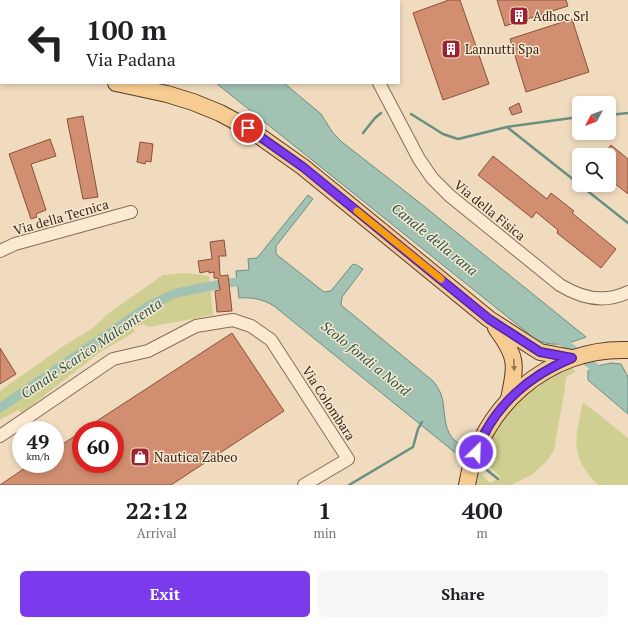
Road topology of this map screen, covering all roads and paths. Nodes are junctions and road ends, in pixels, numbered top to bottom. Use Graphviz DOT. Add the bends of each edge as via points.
graph roads {
  1 [pos="123,84"];
  2 [pos="380,84"];
  3 [pos="131,212"];
  4 [pos="0,250"];
  5 [pos="628,292"];
  6 [pos="489,319"];
  7 [pos="628,350"];
  8 [pos="572,358"];
  9 [pos="509,399"];
  10 [pos="0,436"];
  11 [pos="466,482"];
  12 [pos="304,485"];
  1 -- 6 [label="main road" via="180,97 220,113 248,128 303,167"];
  2 -- 5 [label="street, Via della Fisica" via="425,169 450,196 570,292 586,298 603,299"];
  3 -- 4 [label="street, Via della Tecnica"];
  6 -- 8 [label="main road" via="540,352"];
  6 -- 9 [label="main road, one-way" via="507,343 513,356 514,372"];
  7 -- 8 [label="main road" via="604,351"];
  8 -- 9 [label="main road" via="532,379"];
  9 -- 11 [label="main road" via="484,433"];
  10 -- 12 [label="street, Via Colombara" via="113,359 148,351 196,326 233,320 251,326 271,340 348,459"];
}
